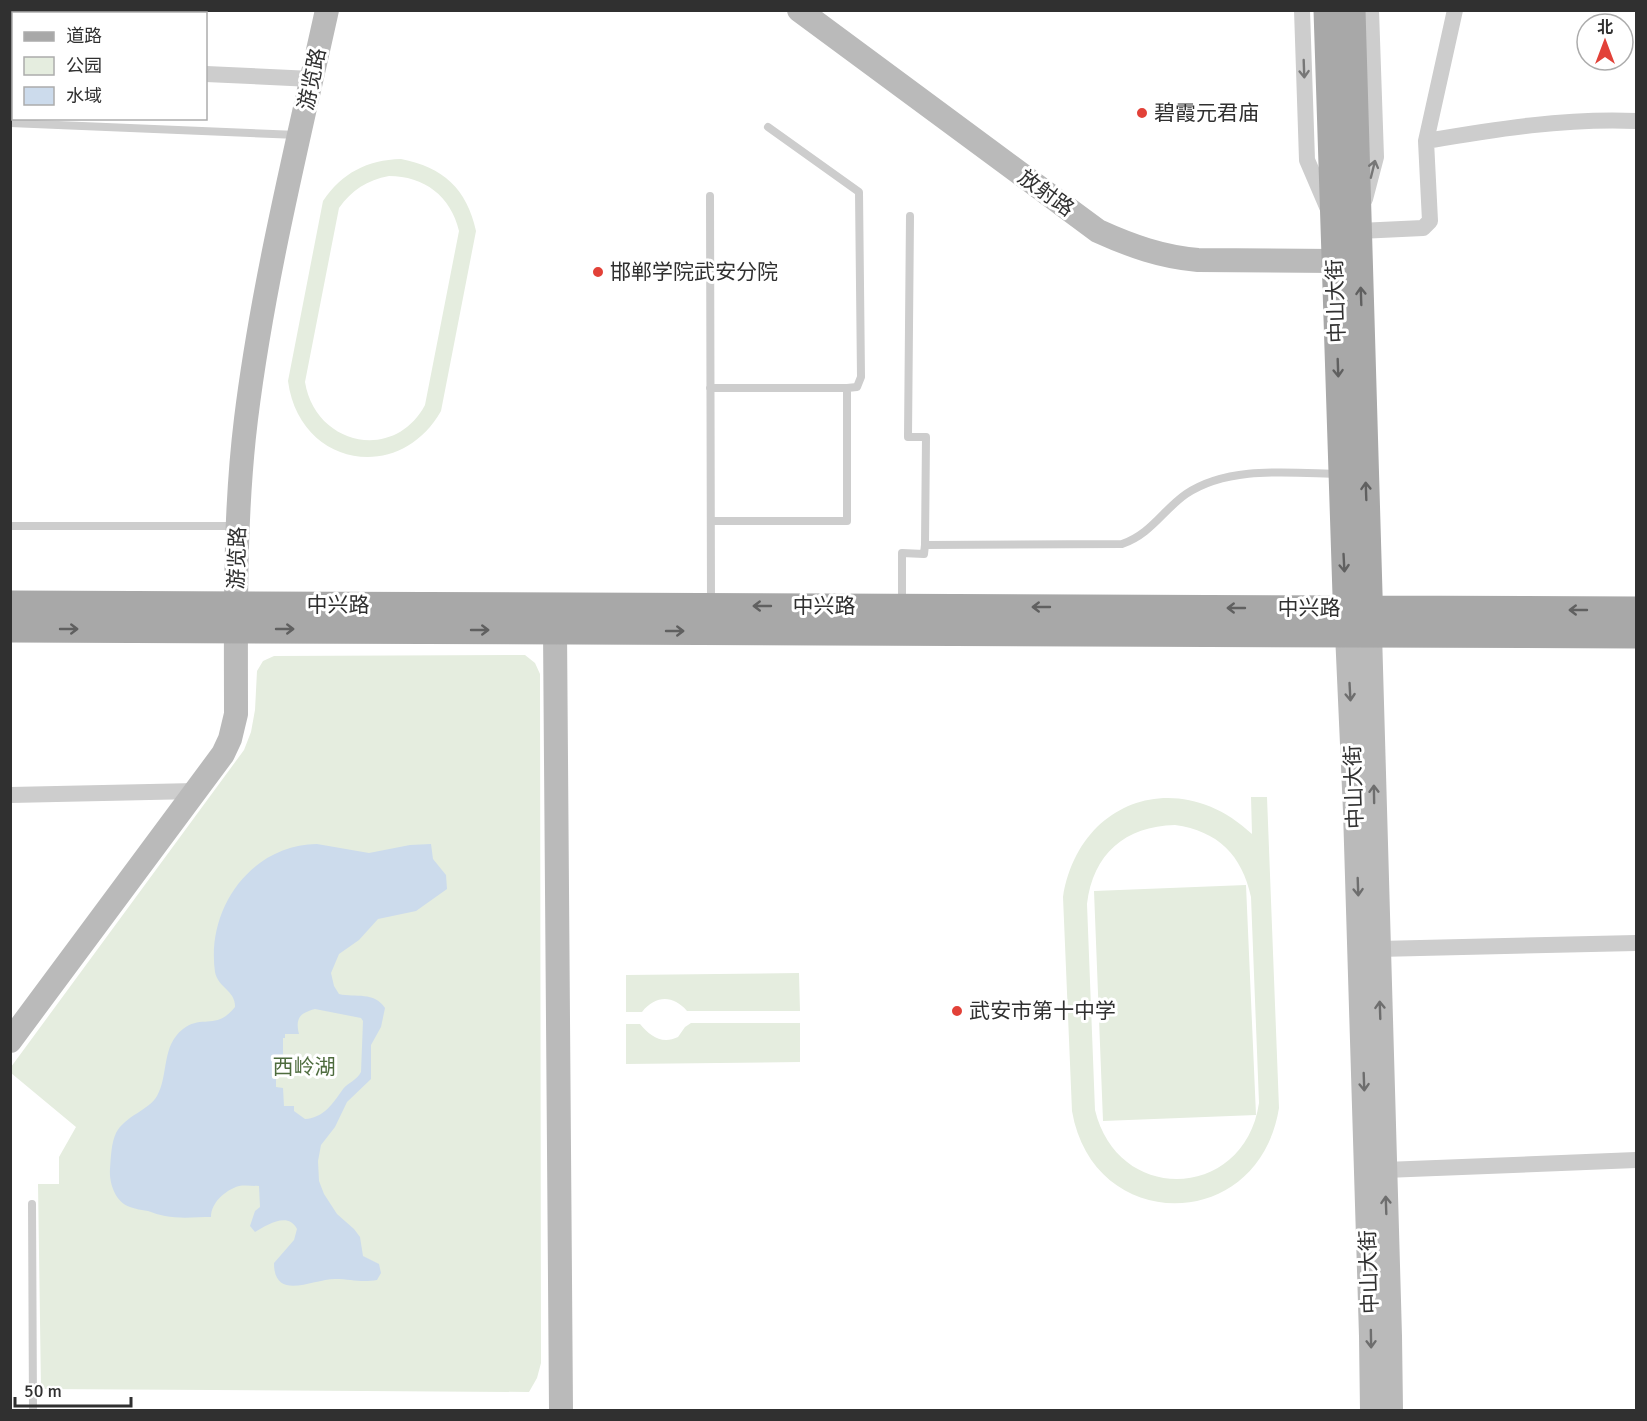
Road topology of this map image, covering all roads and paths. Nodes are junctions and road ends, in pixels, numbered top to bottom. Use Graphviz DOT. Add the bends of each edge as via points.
graph roads {
  1 [pos="327,10"];
  2 [pos="799,10"];
  3 [pos="1302,10"];
  4 [pos="1328,10"];
  5 [pos="1352,10"];
  6 [pos="1371,10"];
  7 [pos="1455,10"];
  8 [pos="207,74"];
  9 [pos="312,79"];
  10 [pos="1636,121"];
  11 [pos="10,123"];
  12 [pos="768,127"];
  13 [pos="300,135"];
  14 [pos="1426,141"];
  15 [pos="1344,163"];
  16 [pos="710,196"];
  17 [pos="910,216"];
  18 [pos="1350,226"];
  19 [pos="1335,261"];
  20 [pos="710,388"];
  21 [pos="847,388"];
  22 [pos="1341,474"];
  23 [pos="711,521"];
  24 [pos="10,526"];
  25 [pos="237,526"];
  26 [pos="925,545"];
  27 [pos="10,604"];
  28 [pos="711,606"];
  29 [pos="902,606"];
  30 [pos="1636,610"];
  31 [pos="236,617"];
  32 [pos="1358,621"];
  33 [pos="10,628"];
  34 [pos="555,630"];
  35 [pos="1636,635"];
  36 [pos="196,790"];
  37 [pos="10,795"];
  38 [pos="1636,942"];
  39 [pos="1378,949"];
  40 [pos="10,1041"];
  41 [pos="1636,1160"];
  42 [pos="1385,1170"];
  43 [pos="32,1204"];
  44 [pos="33,1410"];
  45 [pos="561,1410"];
  46 [pos="1372,1410"];
  47 [pos="1390,1410"];
  1 -- 9 [label="street, 游览路"];
  2 -- 19 [label="street, 放射路" via="1098,231 1150,253 1198,261"];
  3 -- 18 [label="street, one-way" via="1307,160"];
  4 -- 15 [label="main road"];
  5 -- 15 [label="main road"];
  18 -- 6 [label="street, one-way" via="1376,158"];
  7 -- 14 [label="street"];
  8 -- 9 [label="street"];
  9 -- 13 [label="street, 游览路"];
  10 -- 14 [label="street" via="1577,121"];
  11 -- 13 [label="lane"];
  12 -- 21 [label="lane" via="859,192 861,377 857,387"];
  13 -- 25 [label="street, 游览路" via="269,273 246,420"];
  14 -- 18 [label="street" via="1430,221 1427,226"];
  15 -- 18 [label="main road, 中山大街"];
  16 -- 20 [label="lane"];
  17 -- 26 [label="lane" via="908,437 926,437"];
  18 -- 19 [label="main road, 中山大街"];
  32 -- 18 [label="main road, 中山大街, one-way"];
  19 -- 22 [label="main road, 中山大街, one-way"];
  20 -- 21 [label="lane"];
  20 -- 23 [label="lane"];
  21 -- 23 [label="lane" via="847,521"];
  22 -- 26 [label="lane" via="1242,475 1202,484 1184,495 1136,540 1122,544"];
  22 -- 32 [label="main road, 中山大街, one-way"];
  23 -- 28 [label="lane"];
  24 -- 25 [label="lane"];
  25 -- 31 [label="street, 游览路"];
  26 -- 29 [label="lane" via="924,554 902,553"];
  27 -- 31 [label="main road, 中兴路"];
  29 -- 28 [label="main road, 中兴路, one-way"];
  28 -- 31 [label="main road, 中兴路"];
  32 -- 29 [label="main road, 中兴路, one-way"];
  30 -- 32 [label="main road, 中兴路, one-way"];
  33 -- 31 [label="main road, 中兴路, one-way"];
  31 -- 34 [label="main road, 中兴路, one-way"];
  31 -- 36 [label="street, 游览路" via="233,729 223,754"];
  34 -- 32 [label="main road, 中兴路, one-way"];
  32 -- 35 [label="main road, 中兴路"];
  39 -- 32 [label="street, 中山大街, one-way"];
  32 -- 46 [label="street, 中山大街, one-way" via="1356,823"];
  34 -- 45 [label="street"];
  36 -- 37 [label="street"];
  36 -- 40 [label="street, 游览路"];
  38 -- 39 [label="street"];
  42 -- 39 [label="street, 中山大街, one-way"];
  41 -- 42 [label="street"];
  47 -- 42 [label="street, 中山大街, one-way"];
  43 -- 44 [label="lane"];
}
